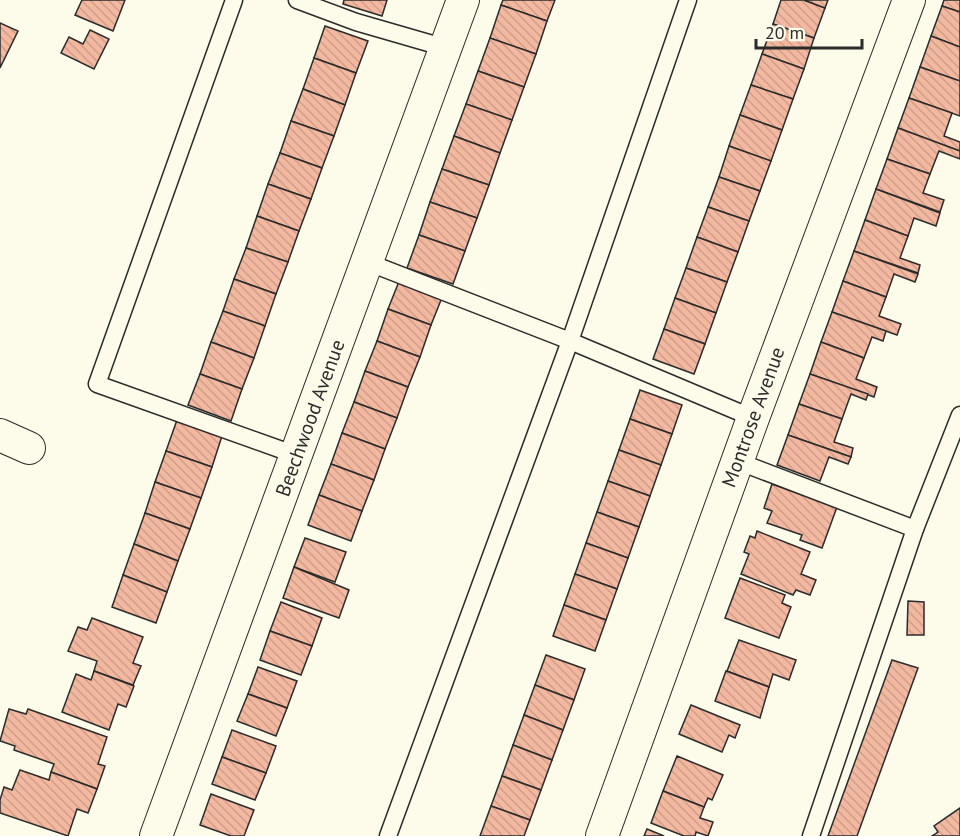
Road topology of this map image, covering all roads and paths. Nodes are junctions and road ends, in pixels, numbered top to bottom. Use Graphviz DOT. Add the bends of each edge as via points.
graph roads {
  1 [pos="234,0"];
  2 [pos="297,0"];
  3 [pos="463,0"];
  4 [pos="688,0"];
  5 [pos="909,0"];
  6 [pos="446,48"];
  7 [pos="367,262"];
  8 [pos="570,341"];
  9 [pos="960,415"];
  10 [pos="753,418"];
  11 [pos="0,435"];
  12 [pos="29,448"];
  13 [pos="296,455"];
  14 [pos="737,461"];
  15 [pos="915,530"];
  16 [pos="156,836"];
  17 [pos="388,836"];
  18 [pos="602,836"];
  19 [pos="811,836"];
  1 -- 13 [label="lane" via="97,384"];
  2 -- 6 [label="lane"];
  3 -- 6 [label="street, Beechwood Avenue"];
  4 -- 8 [label="lane"];
  5 -- 10 [label="street, Montrose Avenue"];
  6 -- 7 [label="street, Beechwood Avenue"];
  7 -- 8 [label="lane"];
  7 -- 13 [label="street, Beechwood Avenue"];
  8 -- 10 [label="lane"];
  8 -- 17 [label="lane"];
  9 -- 15 [label="lane"];
  10 -- 14 [label="street, Montrose Avenue"];
  11 -- 12 [label="street"];
  13 -- 16 [label="street, Beechwood Avenue"];
  14 -- 15 [label="lane"];
  14 -- 18 [label="street, Montrose Avenue"];
  15 -- 19 [label="lane"];
}
